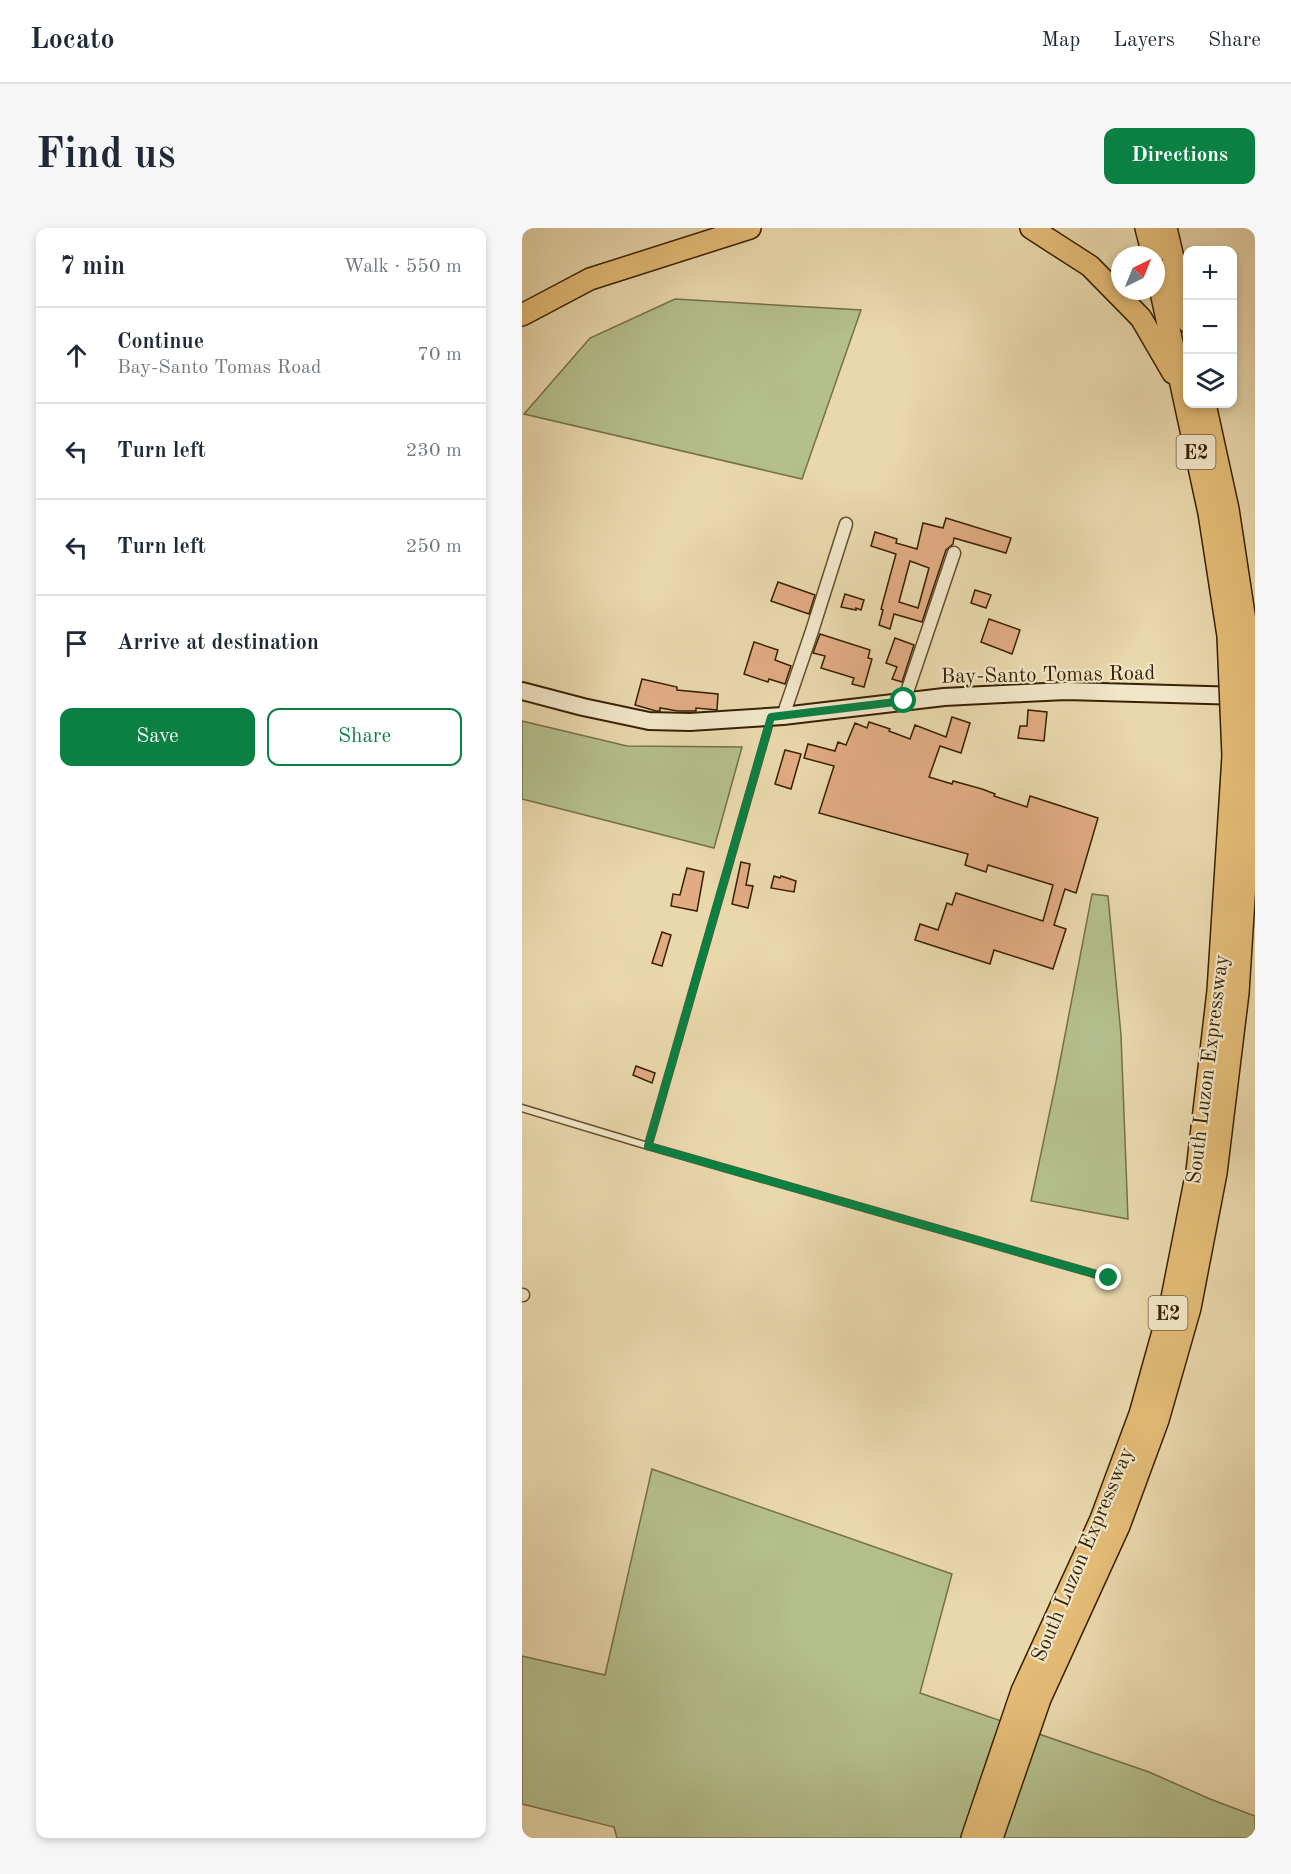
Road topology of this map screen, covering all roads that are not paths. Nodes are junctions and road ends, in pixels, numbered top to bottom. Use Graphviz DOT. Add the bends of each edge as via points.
graph roads {
  1 [pos="712,228"];
  2 [pos="750,228"];
  3 [pos="1031,228"];
  4 [pos="1146,228"];
  5 [pos="1167,228"];
  6 [pos="1151,246"];
  7 [pos="1163,300"];
  8 [pos="1183,300"];
  9 [pos="522,302"];
  10 [pos="522,315"];
  11 [pos="1182,389"];
  12 [pos="1206,408"];
  13 [pos="846,524"];
  14 [pos="954,553"];
  15 [pos="1237,635"];
  16 [pos="522,691"];
  17 [pos="1255,696"];
  18 [pos="904,701"];
  19 [pos="777,717"];
  20 [pos="1243,757"];
  21 [pos="522,1108"];
  22 [pos="648,1146"];
  23 [pos="1109,1278"];
  24 [pos="972,1838"];
  25 [pos="992,1838"];
  1 -- 9 [label="highway" via="585,269"];
  2 -- 10 [label="highway" via="590,279"];
  3 -- 11 [label="highway" via="1090,266 1141,318"];
  4 -- 6 [label="highway"];
  5 -- 8 [label="highway"];
  7 -- 11 [label="highway, South Luzon Expressway / E2"];
  11 -- 15 [label="highway, South Luzon Expressway / E2"];
  12 -- 15 [label="highway, South Luzon Expressway / E2" via="1228,509"];
  13 -- 19 [label="street" via="813,631"];
  14 -- 18 [label="street"];
  15 -- 20 [label="highway, South Luzon Expressway / E2, bridge"];
  16 -- 19 [label="main road, Bay-Santo Tomas Road" via="649,721"];
  17 -- 18 [label="main road, Bay-Santo Tomas Road" via="1066,692"];
  18 -- 19 [label="main road, Bay-Santo Tomas Road"];
  19 -- 22 [label="lane"];
  20 -- 24 [label="highway, South Luzon Expressway / E2" via="1197,1171 1171,1303 1140,1414 1101,1519 1022,1691"];
  20 -- 25 [label="highway, South Luzon Expressway / E2" via="1238,993 1216,1173 1190,1308 1158,1420 1119,1526 1040,1699"];
  21 -- 22 [label="lane"];
  22 -- 23 [label="lane"];
}
